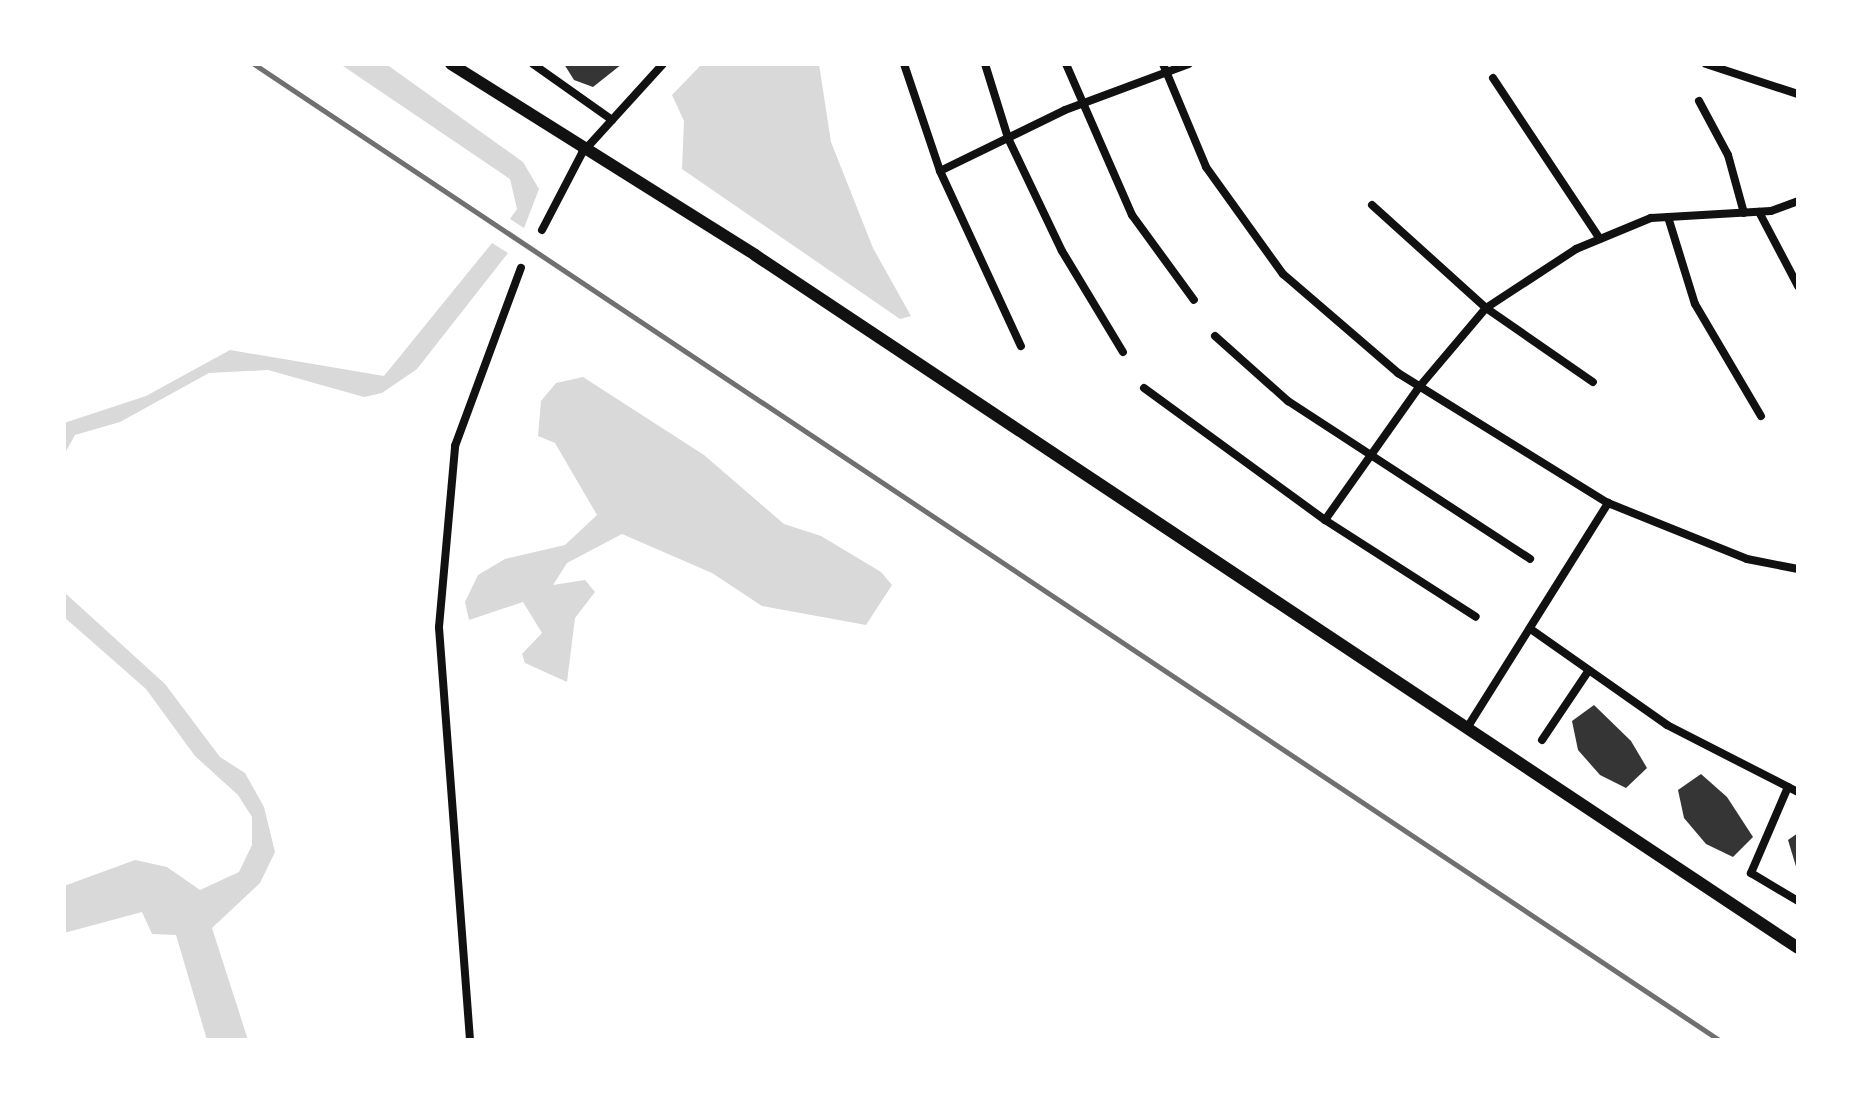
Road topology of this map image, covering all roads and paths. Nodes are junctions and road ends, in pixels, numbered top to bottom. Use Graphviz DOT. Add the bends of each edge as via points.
graph roads {
  1 [pos="451,64"];
  2 [pos="533,64"];
  3 [pos="663,64"];
  4 [pos="904,64"];
  5 [pos="985,64"];
  6 [pos="1066,64"];
  7 [pos="1189,64"];
  8 [pos="1706,64"];
  9 [pos="1164,68"];
  10 [pos="1493,78"];
  11 [pos="1798,94"];
  12 [pos="1699,101"];
  13 [pos="1078,105"];
  14 [pos="612,120"];
  15 [pos="1008,138"];
  16 [pos="582,153"];
  17 [pos="940,171"];
  18 [pos="1798,201"];
  19 [pos="1372,205"];
  20 [pos="1759,212"];
  21 [pos="1744,213"];
  22 [pos="1668,217"];
  23 [pos="542,230"];
  24 [pos="1600,239"];
  25 [pos="521,268"];
  26 [pos="1798,286"];
  27 [pos="1194,300"];
  28 [pos="1486,308"];
  29 [pos="1215,336"];
  30 [pos="1021,346"];
  31 [pos="1123,352"];
  32 [pos="1593,382"];
  33 [pos="1420,386"];
  34 [pos="1144,388"];
  35 [pos="1761,416"];
  36 [pos="1370,457"];
  37 [pos="1608,503"];
  38 [pos="1325,520"];
  39 [pos="1530,559"];
  40 [pos="1798,569"];
  41 [pos="1476,617"];
  42 [pos="1532,630"];
  43 [pos="1589,670"];
  44 [pos="1467,728"];
  45 [pos="1542,740"];
  46 [pos="1788,787"];
  47 [pos="1798,792"];
  48 [pos="1798,901"];
  49 [pos="1798,948"];
  50 [pos="470,1040"];
  1 -- 16 [label="main road"];
  2 -- 14 [label="street"];
  3 -- 14 [label="street"];
  4 -- 17 [label="street"];
  5 -- 15 [label="street"];
  6 -- 13 [label="street"];
  7 -- 9 [label="street"];
  8 -- 11 [label="street"];
  9 -- 13 [label="street"];
  9 -- 33 [label="street" via="1206,167 1283,274"];
  10 -- 24 [label="street"];
  12 -- 21 [label="street" via="1728,155"];
  13 -- 15 [label="street"];
  13 -- 27 [label="street" via="1132,215"];
  14 -- 16 [label="street"];
  15 -- 17 [label="street"];
  15 -- 31 [label="street" via="1062,251"];
  16 -- 23 [label="street"];
  16 -- 44 [label="main road" via="755,255"];
  17 -- 30 [label="street"];
  18 -- 20 [label="street"];
  19 -- 28 [label="street"];
  20 -- 21 [label="street"];
  20 -- 26 [label="street"];
  21 -- 22 [label="street"];
  22 -- 24 [label="street"];
  22 -- 35 [label="street" via="1695,304"];
  24 -- 28 [label="street"];
  25 -- 50 [label="street" via="455,446 439,627"];
  28 -- 32 [label="street"];
  28 -- 33 [label="street"];
  29 -- 36 [label="street" via="1288,401"];
  33 -- 36 [label="street"];
  33 -- 37 [label="street"];
  34 -- 38 [label="street"];
  36 -- 38 [label="street"];
  36 -- 39 [label="street"];
  37 -- 40 [label="street" via="1747,559"];
  37 -- 42 [label="street"];
  38 -- 41 [label="street"];
  42 -- 43 [label="street"];
  42 -- 44 [label="street"];
  43 -- 45 [label="street"];
  43 -- 46 [label="street" via="1667,725"];
  44 -- 49 [label="main road"];
  46 -- 47 [label="street"];
  46 -- 48 [label="street" via="1751,873"];
}
